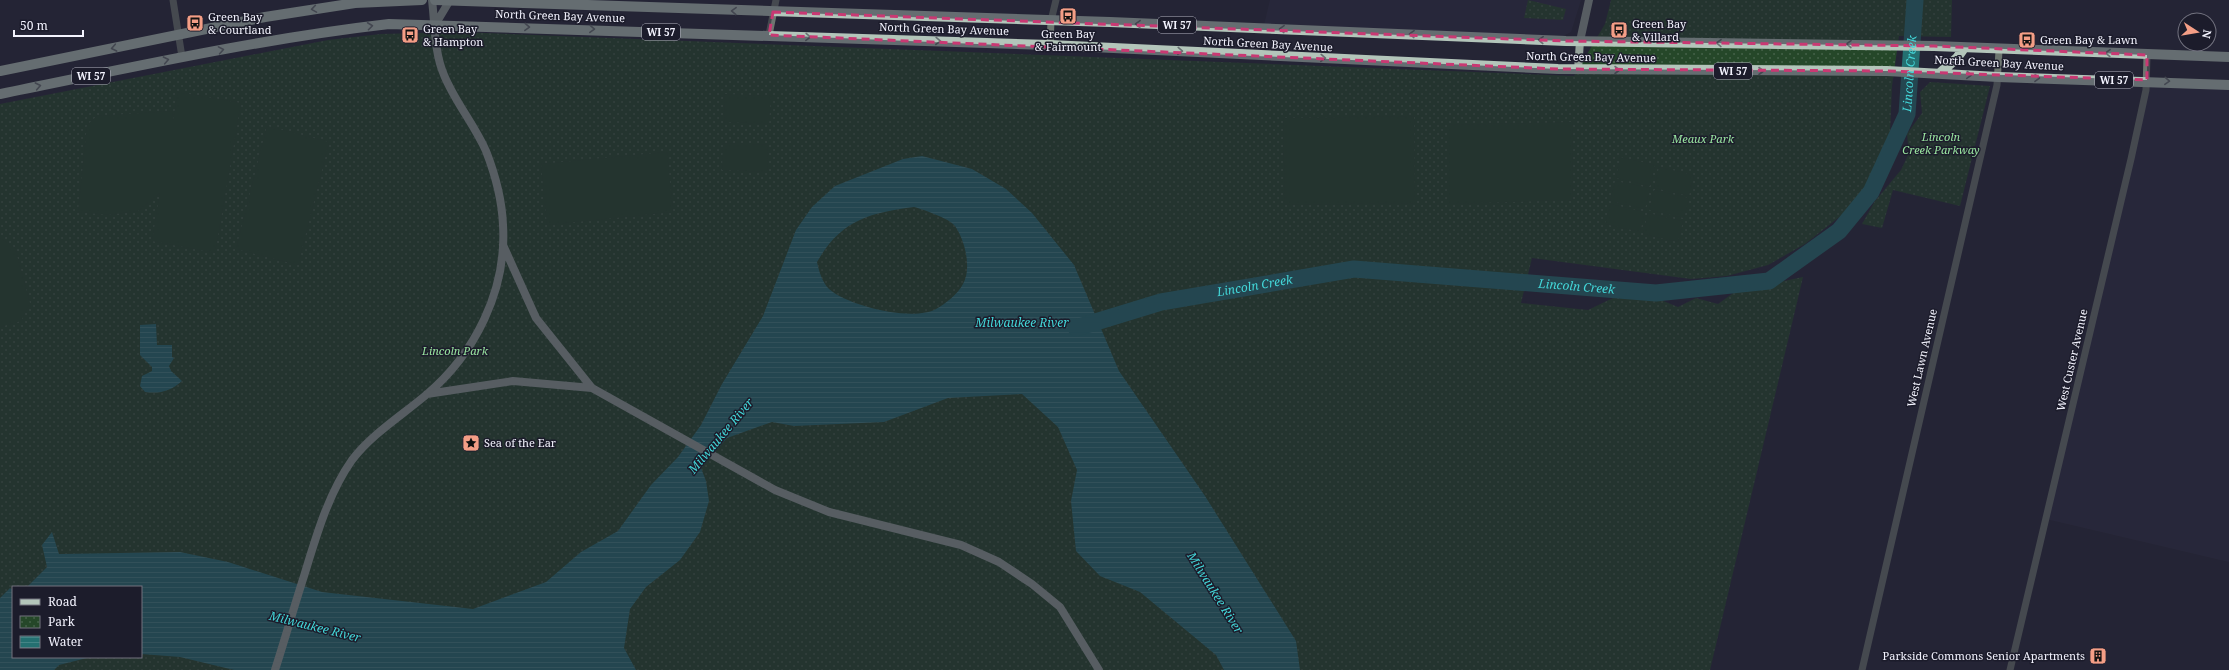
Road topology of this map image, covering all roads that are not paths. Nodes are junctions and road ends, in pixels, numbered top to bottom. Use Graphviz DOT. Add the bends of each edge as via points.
graph roads {
  1 [pos="173,0"];
  2 [pos="422,0"];
  3 [pos="433,0"];
  4 [pos="776,0"];
  5 [pos="1056,0"];
  6 [pos="1589,0"];
  7 [pos="450,1"];
  8 [pos="773,12"];
  9 [pos="1051,21"];
  10 [pos="435,25"];
  11 [pos="180,35"];
  12 [pos="769,35"];
  13 [pos="1580,41"];
  14 [pos="1050,45"];
  15 [pos="1964,48"];
  16 [pos="1999,50"];
  17 [pos="2147,55"];
  18 [pos="182,57"];
  19 [pos="2229,57"];
  20 [pos="1578,70"];
  21 [pos="0,71"];
  22 [pos="1936,73"];
  23 [pos="1998,77"];
  24 [pos="2147,80"];
  25 [pos="2229,85"];
  26 [pos="0,94"];
  27 [pos="503,245"];
  28 [pos="592,388"];
  29 [pos="427,394"];
  30 [pos="275,670"];
  31 [pos="1099,670"];
  32 [pos="1862,670"];
  33 [pos="2010,670"];
  1 -- 11 [label="street"];
  2 -- 11 [label="main road, WI 57, one-way" via="355,3 265,17"];
  3 -- 7 [label="main road, North Green Bay Avenue / WI 57"];
  3 -- 10 [label="street"];
  4 -- 8 [label="street"];
  5 -- 9 [label="street"];
  6 -- 13 [label="street"];
  8 -- 7 [label="main road, North Green Bay Avenue / WI 57, one-way"];
  7 -- 10 [label="street"];
  8 -- 9 [label="main road, North Green Bay Avenue / WI 57"];
  8 -- 12 [label="street"];
  13 -- 9 [label="main road, North Green Bay Avenue / WI 57, one-way"];
  9 -- 14 [label="street"];
  10 -- 12 [label="main road, North Green Bay Avenue / WI 57, one-way"];
  18 -- 10 [label="main road, North Green Bay Avenue / WI 57, one-way" via="351,28 389,24"];
  10 -- 27 [label="street" via="443,73 486,151 498,188"];
  11 -- 18 [label="street"];
  11 -- 21 [label="main road, WI 57, one-way"];
  12 -- 14 [label="main road, North Green Bay Avenue / WI 57, one-way"];
  15 -- 13 [label="main road, North Green Bay Avenue / WI 57, one-way"];
  13 -- 20 [label="street"];
  14 -- 20 [label="main road, North Green Bay Avenue / WI 57, one-way"];
  15 -- 16 [label="main road, North Green Bay Avenue / WI 57"];
  15 -- 22 [label="main road" via="1957,58"];
  17 -- 16 [label="main road, North Green Bay Avenue / WI 57, one-way"];
  16 -- 23 [label="street, West Lawn Avenue"];
  17 -- 19 [label="main road, North Green Bay Avenue / WI 57"];
  17 -- 24 [label="street, West Custer Avenue"];
  26 -- 18 [label="main road, North Green Bay Avenue / WI 57, one-way"];
  20 -- 22 [label="main road, North Green Bay Avenue / WI 57, one-way"];
  22 -- 23 [label="main road, North Green Bay Avenue / WI 57, one-way"];
  23 -- 24 [label="main road, North Green Bay Avenue / WI 57, one-way"];
  23 -- 32 [label="street, West Lawn Avenue"];
  24 -- 25 [label="main road, North Green Bay Avenue / WI 57, one-way"];
  24 -- 33 [label="street, West Custer Avenue" via="2124,190"];
  27 -- 28 [label="street" via="536,318"];
  27 -- 29 [label="street" via="499,276 491,305 476,337 451,370"];
  28 -- 29 [label="street" via="513,381"];
  28 -- 31 [label="street" via="775,490 829,512 961,545 1000,562 1060,606"];
  29 -- 30 [label="street" via="367,444 352,461 321,523"];
}
